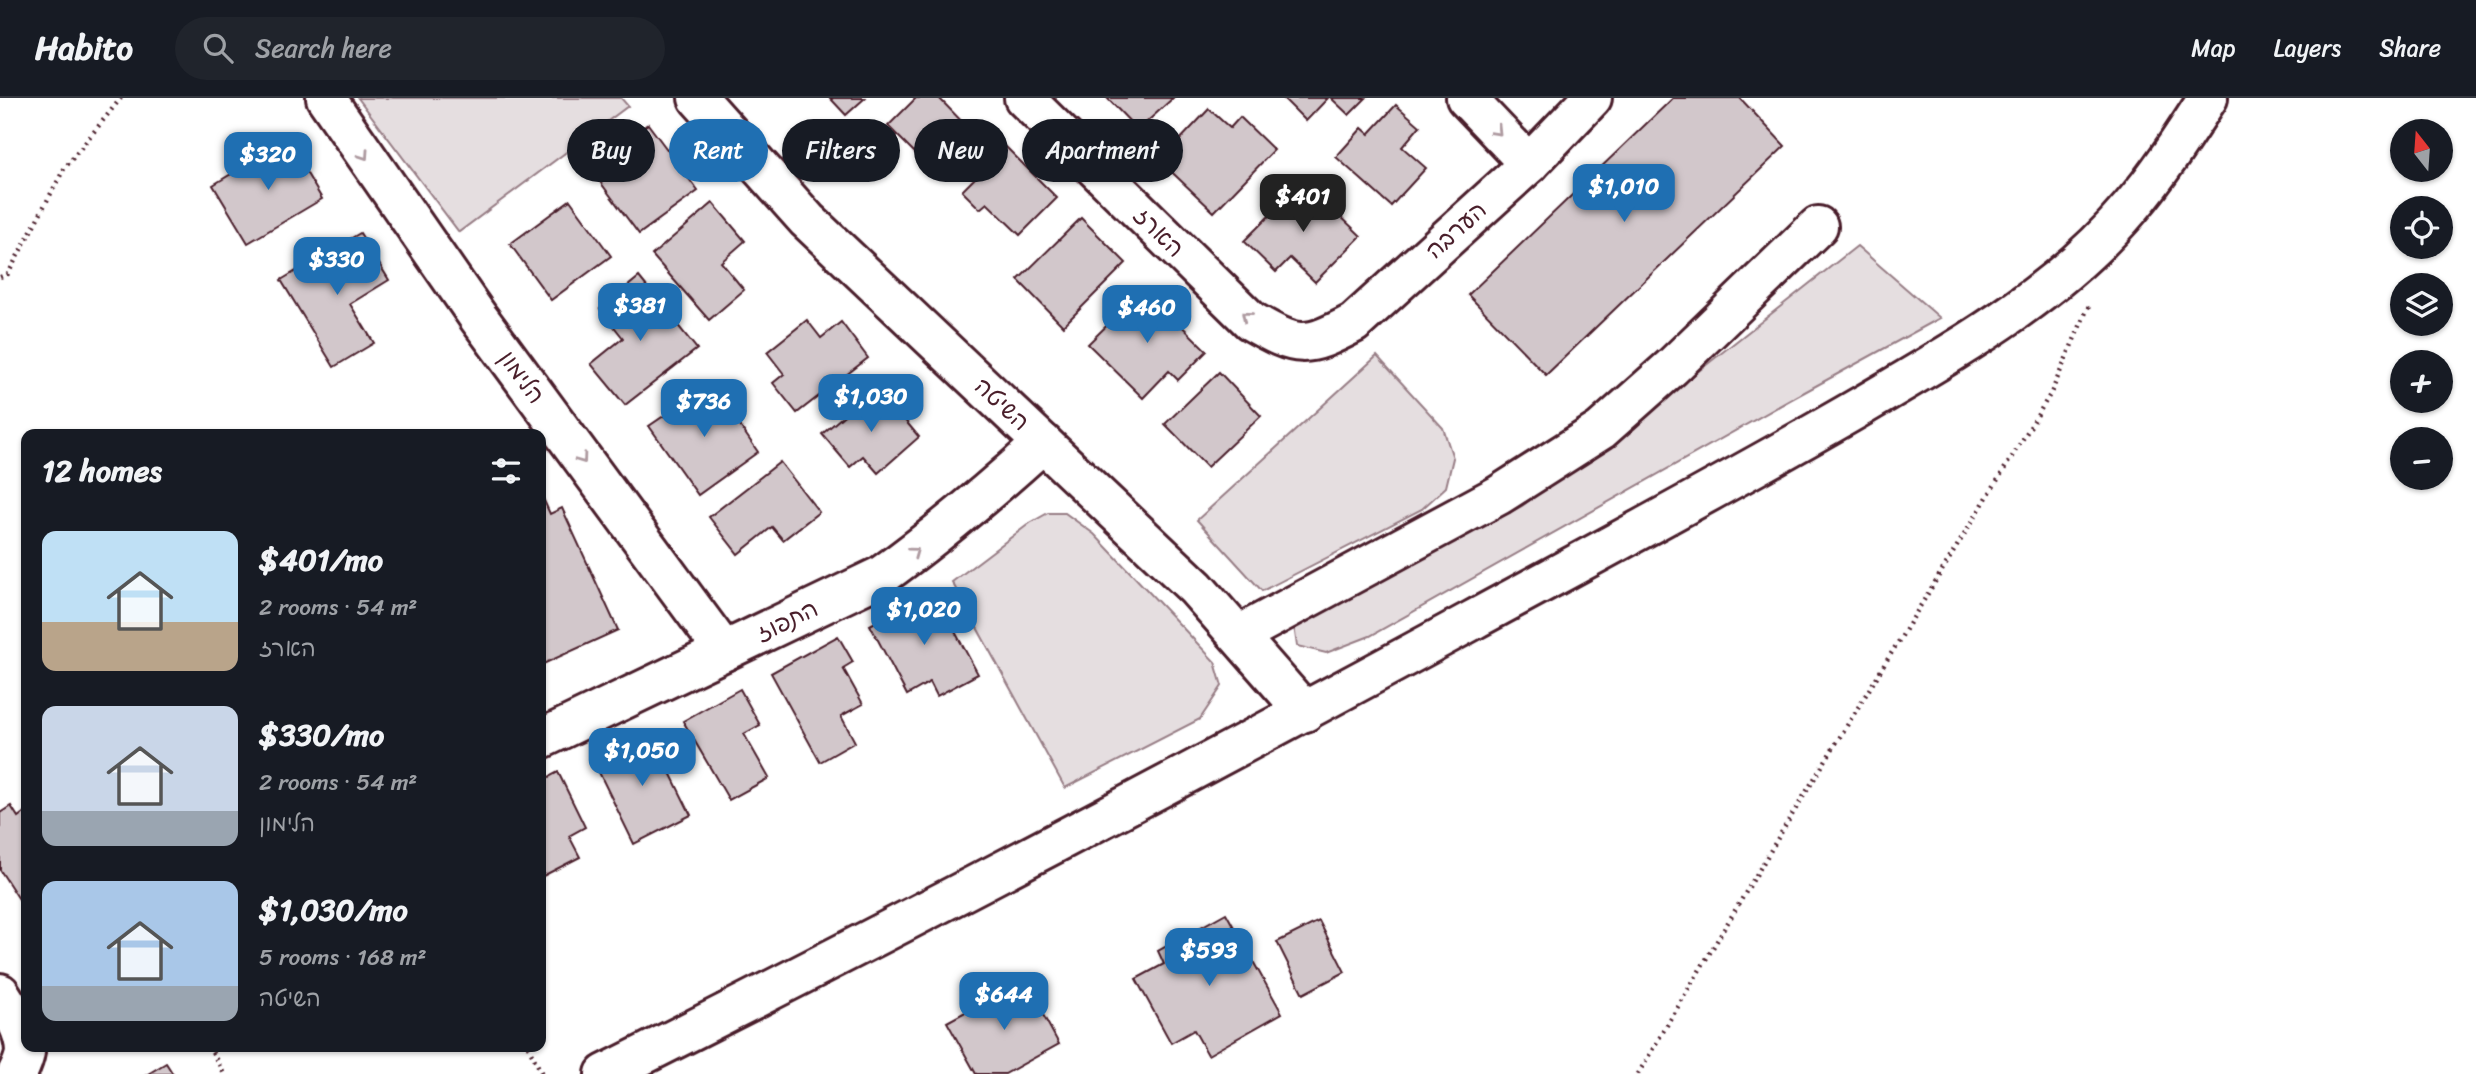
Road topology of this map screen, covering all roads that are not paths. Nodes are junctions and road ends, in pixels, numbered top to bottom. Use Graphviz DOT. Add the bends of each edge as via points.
graph roads {
  1 [pos="326,98"];
  2 [pos="698,98"];
  3 [pos="1024,98"];
  4 [pos="1466,98"];
  5 [pos="1592,98"];
  6 [pos="2208,98"];
  7 [pos="1529,164"];
  8 [pos="1818,226"];
  9 [pos="1307,343"];
  10 [pos="1043,443"];
  11 [pos="1239,635"];
  12 [pos="724,651"];
  13 [pos="1305,712"];
  14 [pos="546,737"];
  15 [pos="0,993"];
  16 [pos="21,1032"];
  17 [pos="25,1052"];
  18 [pos="17,1074"];
  19 [pos="605,1074"];
  1 -- 12 [label="street, הלימון, one-way" via="478,317"];
  2 -- 10 [label="street, השיטה" via="807,220"];
  9 -- 3 [label="street, הארז, one-way" via="1284,340 1251,321"];
  4 -- 7 [label="street, one-way"];
  5 -- 7 [label="street, הערבה"];
  6 -- 13 [label="street" via="2130,208 2087,252 1996,326 1788,448"];
  7 -- 9 [label="street, הערבה" via="1354,323"];
  8 -- 11 [label="street" via="1601,430 1499,495"];
  10 -- 11 [label="street, השיטה"];
  12 -- 10 [label="street, התפוז, one-way" via="881,576 925,545"];
  11 -- 13 [label="street, השיטה"];
  12 -- 14 [label="street, התפוז"];
  13 -- 19 [label="street"];
  15 -- 16 [label="street"];
  17 -- 18 [label="street"];
}
